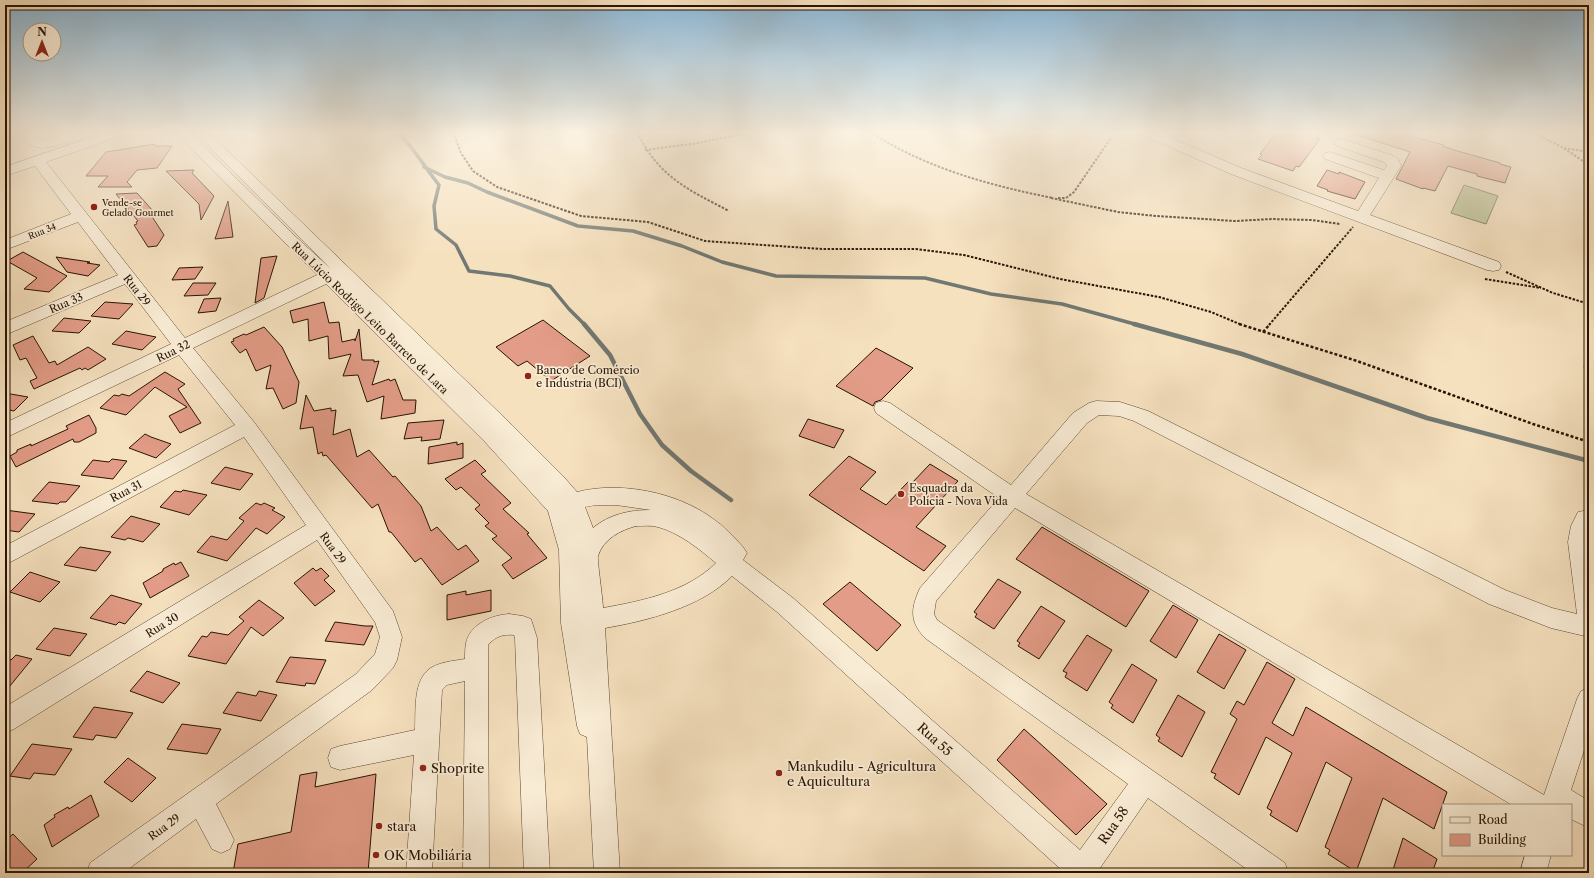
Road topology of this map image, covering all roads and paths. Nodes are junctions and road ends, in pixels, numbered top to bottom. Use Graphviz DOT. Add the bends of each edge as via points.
graph roads {
  1 [pos="48,173"];
  2 [pos="225,173"];
  3 [pos="240,173"];
  4 [pos="475,173"];
  5 [pos="664,173"];
  6 [pos="956,173"];
  7 [pos="1087,173"];
  8 [pos="1241,173"];
  9 [pos="1379,173"];
  10 [pos="1390,173"];
  11 [pos="1388,176"];
  12 [pos="1051,198"];
  13 [pos="728,212"];
  14 [pos="80,216"];
  15 [pos="1358,224"];
  16 [pos="5,246"];
  17 [pos="1493,266"];
  18 [pos="335,273"];
  19 [pos="128,277"];
  20 [pos="1484,278"];
  21 [pos="1541,288"];
  22 [pos="1589,304"];
  23 [pos="5,329"];
  24 [pos="1263,332"];
  25 [pos="182,347"];
  26 [pos="1589,355"];
  27 [pos="1589,370"];
  28 [pos="883,408"];
  29 [pos="247,427"];
  30 [pos="5,431"];
  31 [pos="1589,442"];
  32 [pos="1012,496"];
  33 [pos="564,504"];
  34 [pos="1589,518"];
  35 [pos="319,528"];
  36 [pos="1584,546"];
  37 [pos="5,556"];
  38 [pos="587,556"];
  39 [pos="732,558"];
  40 [pos="1587,586"];
  41 [pos="583,622"];
  42 [pos="1589,623"];
  43 [pos="1589,627"];
  44 [pos="477,668"];
  45 [pos="1589,699"];
  46 [pos="5,721"];
  47 [pos="427,740"];
  48 [pos="340,758"];
  49 [pos="1145,781"];
  50 [pos="200,800"];
  51 [pos="1549,802"];
  52 [pos="1572,809"];
  53 [pos="1589,815"];
  54 [pos="221,840"];
  55 [pos="1538,856"];
  56 [pos="1083,872"];
  57 [pos="100,873"];
  58 [pos="419,873"];
  59 [pos="476,873"];
  60 [pos="537,873"];
  61 [pos="607,873"];
  62 [pos="1275,873"];
  63 [pos="1533,873"];
  1 -- 14 [label="street, Rua 29"];
  2 -- 18 [label="street, Rua Lúcio Rodrigo Leito Barreto de Lara" via="304,255"];
  3 -- 18 [label="street, Rua Lúcio Rodrigo Leito Barreto de Lara"];
  4 -- 24 [label="path" via="497,187 581,216 648,222 705,241 822,249 916,249 964,255 1074,282 1159,297 1211,312"];
  5 -- 13 [label="path"];
  6 -- 12 [label="path"];
  7 -- 12 [label="path" via="1074,192 1066,198"];
  8 -- 15 [label="street"];
  9 -- 11 [label="street"];
  10 -- 11 [label="street"];
  11 -- 15 [label="street"];
  12 -- 15 [label="path" via="1118,212 1156,216 1235,221 1312,220"];
  14 -- 16 [label="street, Rua 34"];
  14 -- 19 [label="street, Rua 29"];
  15 -- 17 [label="street"];
  15 -- 24 [label="path"];
  17 -- 21 [label="path"];
  18 -- 25 [label="street, Rua 32"];
  18 -- 33 [label="street, Rua Lúcio Rodrigo Leito Barreto de Lara" via="492,437"];
  19 -- 23 [label="street, Rua 33"];
  19 -- 25 [label="street, Rua 29"];
  20 -- 21 [label="path"];
  21 -- 22 [label="path"];
  24 -- 31 [label="path" via="1357,361"];
  25 -- 29 [label="street, Rua 29"];
  25 -- 30 [label="street, Rua 32"];
  26 -- 27 [label="path" via="1585,367"];
  28 -- 32 [label="street"];
  29 -- 35 [label="street, Rua 29"];
  29 -- 37 [label="street, Rua 31"];
  32 -- 43 [label="street" via="1080,418 1096,408 1120,409 1141,416 1497,597 1551,618"];
  32 -- 49 [label="street" via="928,595 922,614 925,621 933,631"];
  32 -- 51 [label="street"];
  33 -- 38 [label="street" via="582,524"];
  33 -- 39 [label="street" via="606,497 669,505 704,524"];
  33 -- 41 [label="street" via="565,529"];
  34 -- 36 [label="street" via="1585,518 1580,527"];
  35 -- 46 [label="street, Rua 30"];
  35 -- 50 [label="street, Rua 29" via="385,618 391,637 385,660 364,682"];
  36 -- 40 [label="street"];
  38 -- 39 [label="street" via="598,537 613,525 623,521 658,518 693,534"];
  38 -- 41 [label="street"];
  39 -- 41 [label="street" via="718,575 700,588 648,609"];
  39 -- 56 [label="street, Rua 55"];
  40 -- 42 [label="street"];
  41 -- 61 [label="street"];
  44 -- 47 [label="street" via="436,678 430,687"];
  44 -- 59 [label="street"];
  44 -- 60 [label="street" via="477,643 482,633 493,627 511,624 523,626 526,638"];
  45 -- 51 [label="street"];
  47 -- 48 [label="street"];
  47 -- 58 [label="street"];
  49 -- 56 [label="street, Rua 58"];
  49 -- 62 [label="street"];
  50 -- 54 [label="street"];
  50 -- 57 [label="street, Rua 29"];
  52 -- 53 [label="street"];
  55 -- 63 [label="street"];
}
